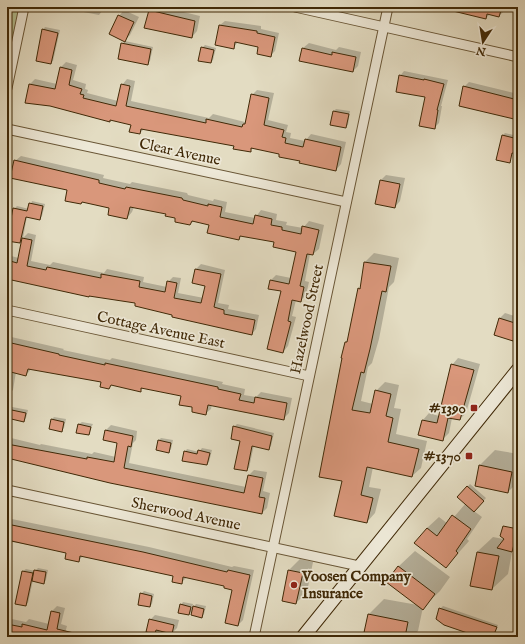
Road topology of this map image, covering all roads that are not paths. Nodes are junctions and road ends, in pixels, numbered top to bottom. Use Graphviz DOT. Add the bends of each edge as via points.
graph roads {
  1 [pos="24,7"];
  2 [pos="295,7"];
  3 [pos="388,7"];
  4 [pos="384,26"];
  5 [pos="518,57"];
  6 [pos="7,88"];
  7 [pos="7,129"];
  8 [pos="346,202"];
  9 [pos="7,310"];
  10 [pos="518,370"];
  11 [pos="309,376"];
  12 [pos="7,490"];
  13 [pos="273,547"];
  14 [pos="359,566"];
  15 [pos="254,637"];
  16 [pos="303,637"];
  1 -- 6 [label="street"];
  2 -- 4 [label="street"];
  3 -- 4 [label="street, Hazelwood Street"];
  4 -- 5 [label="street"];
  4 -- 8 [label="street, Hazelwood Street"];
  7 -- 8 [label="street, Clear Avenue"];
  8 -- 11 [label="street, Hazelwood Street"];
  9 -- 11 [label="street, Cottage Avenue East"];
  10 -- 14 [label="street"];
  11 -- 13 [label="street, Hazelwood Street"];
  12 -- 13 [label="street, Sherwood Avenue"];
  13 -- 14 [label="street, Sherwood Avenue"];
  13 -- 15 [label="street, Hazelwood Street"];
  14 -- 16 [label="street"];
}
